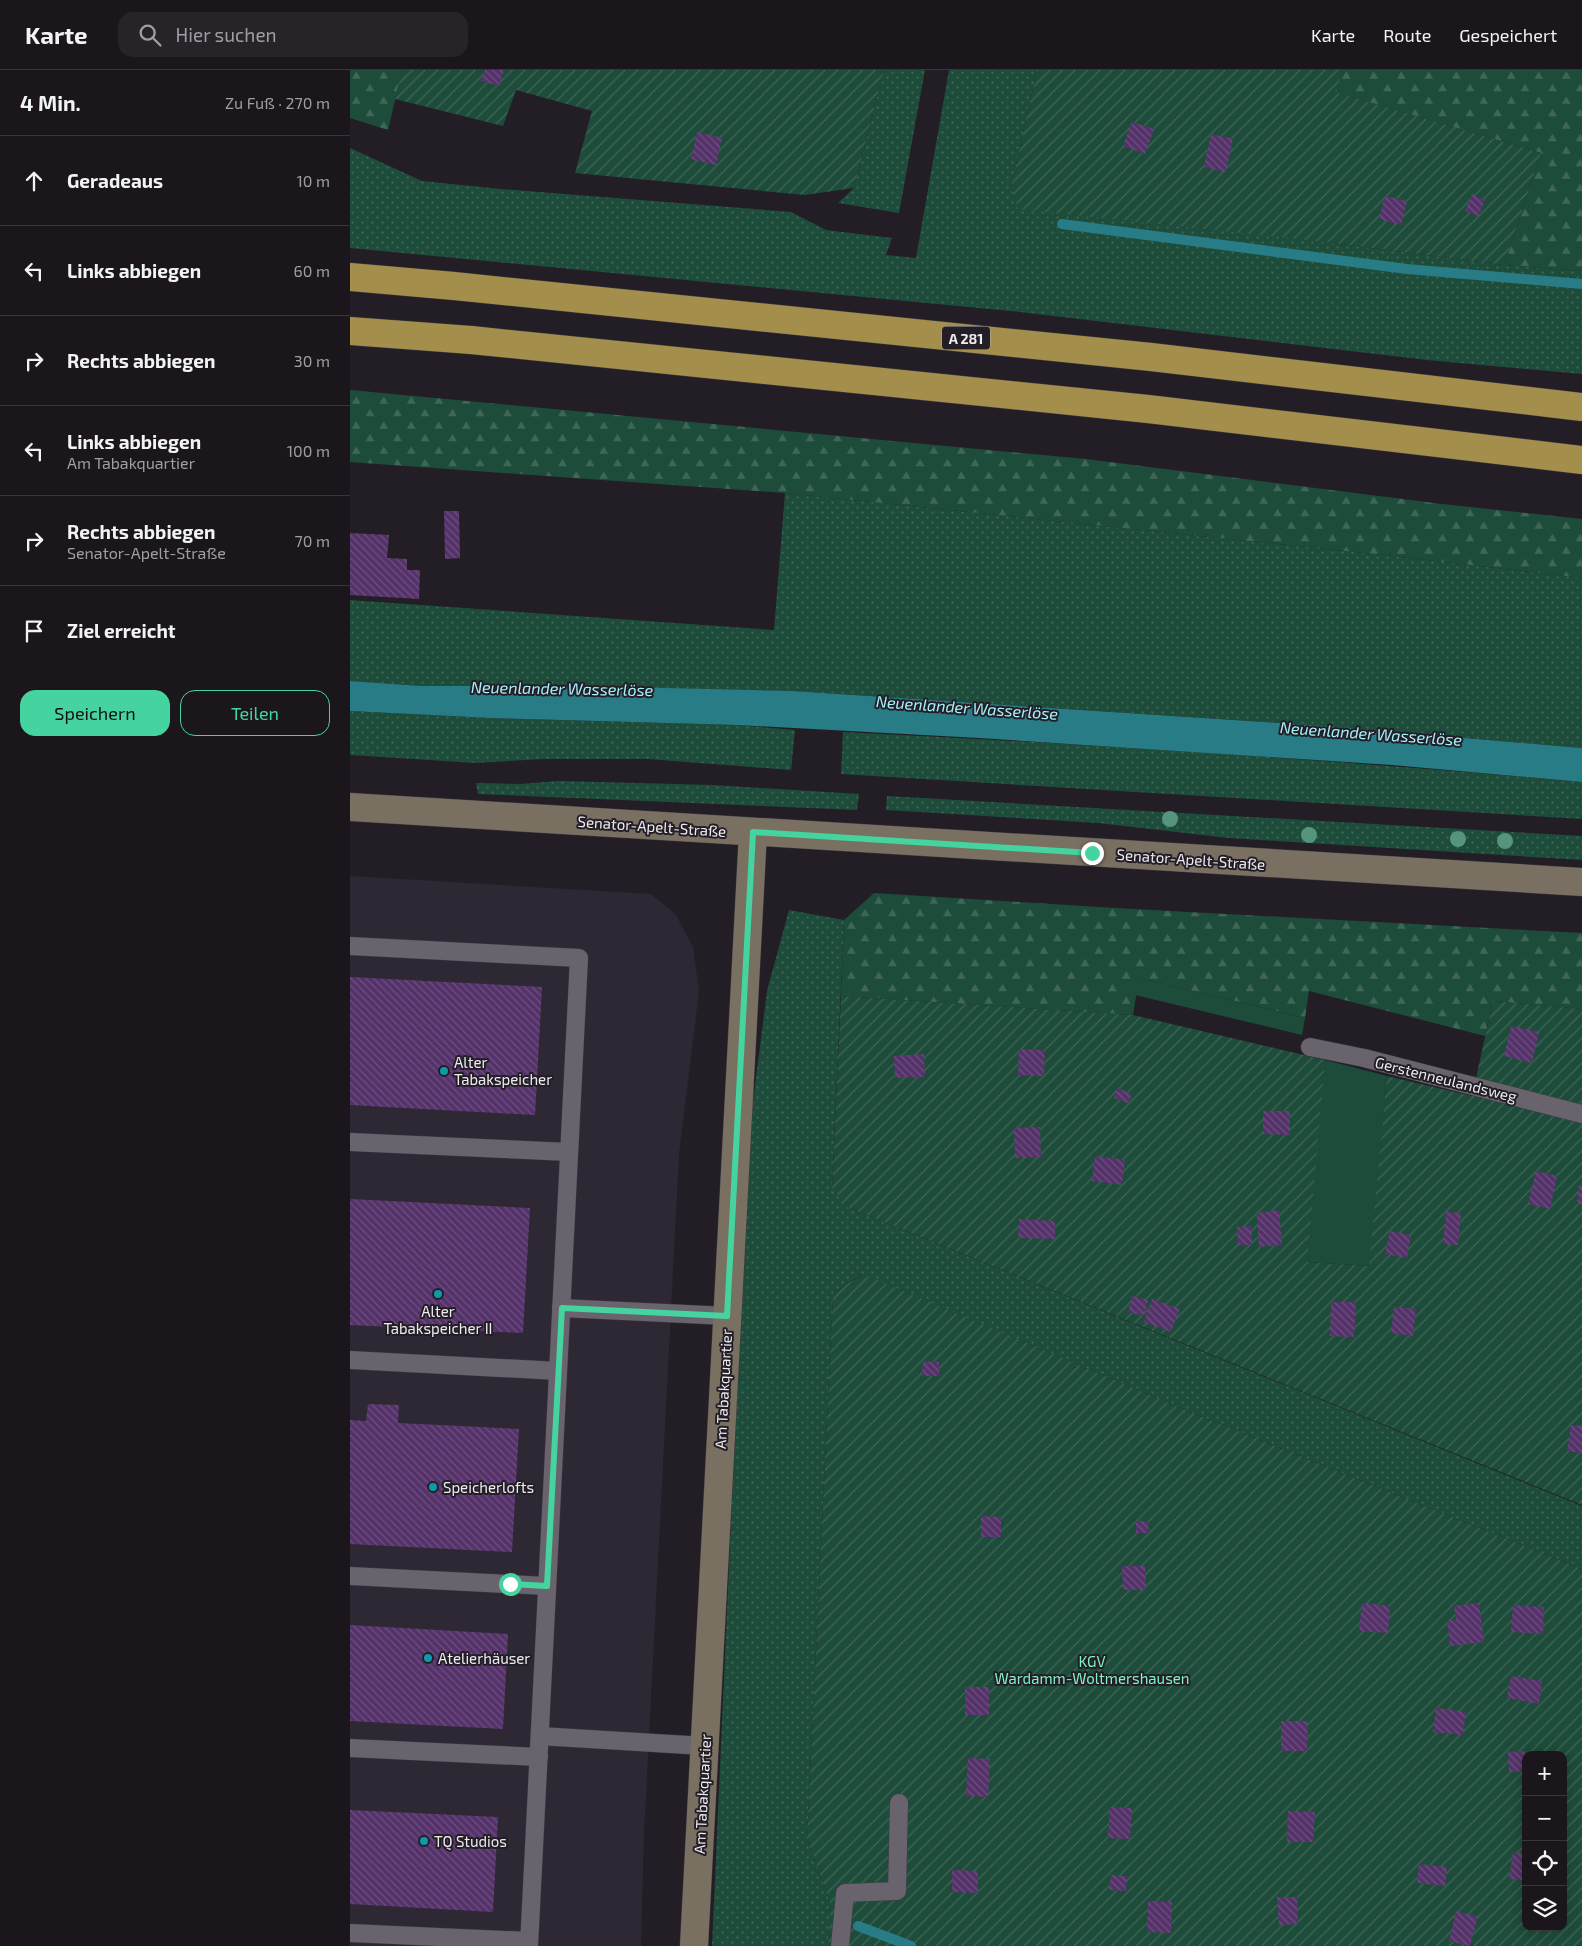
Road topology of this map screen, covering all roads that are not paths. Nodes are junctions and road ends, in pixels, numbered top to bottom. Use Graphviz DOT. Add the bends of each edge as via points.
graph roads {
  1 [pos="350,277"];
  2 [pos="350,331"];
  3 [pos="1582,407"];
  4 [pos="1582,460"];
  5 [pos="350,806"];
  6 [pos="753,832"];
  7 [pos="1582,882"];
  8 [pos="350,946"];
  9 [pos="1310,1047"];
  10 [pos="1582,1114"];
  11 [pos="350,1142"];
  12 [pos="569,1152"];
  13 [pos="562,1308"];
  14 [pos="727,1316"];
  15 [pos="350,1360"];
  16 [pos="558,1371"];
  17 [pos="350,1576"];
  18 [pos="547,1586"];
  19 [pos="540,1736"];
  20 [pos="704,1746"];
  21 [pos="350,1748"];
  22 [pos="539,1757"];
  23 [pos="899,1803"];
  24 [pos="350,1932"];
  25 [pos="529,1944"];
  26 [pos="694,1946"];
  27 [pos="840,1946"];
  1 -- 3 [label="highway, A 281" via="1151,357"];
  2 -- 4 [label="highway" via="471,340 1148,408"];
  5 -- 6 [label="street, Senator-Apelt-Straße"];
  6 -- 7 [label="street, Senator-Apelt-Straße"];
  6 -- 14 [label="street, Am Tabakquartier"];
  8 -- 12 [label="lane" via="579,958"];
  9 -- 10 [label="lane, Gerstenneulandsweg"];
  11 -- 12 [label="lane"];
  12 -- 13 [label="lane"];
  13 -- 14 [label="lane"];
  13 -- 16 [label="lane"];
  14 -- 20 [label="street, Am Tabakquartier"];
  15 -- 16 [label="lane"];
  16 -- 18 [label="lane"];
  17 -- 18 [label="lane"];
  18 -- 19 [label="lane"];
  19 -- 20 [label="lane"];
  19 -- 22 [label="lane"];
  20 -- 26 [label="street, Am Tabakquartier"];
  21 -- 22 [label="lane"];
  22 -- 25 [label="lane"];
  23 -- 27 [label="lane" via="897,1891 845,1893"];
  24 -- 25 [label="lane"];
}
